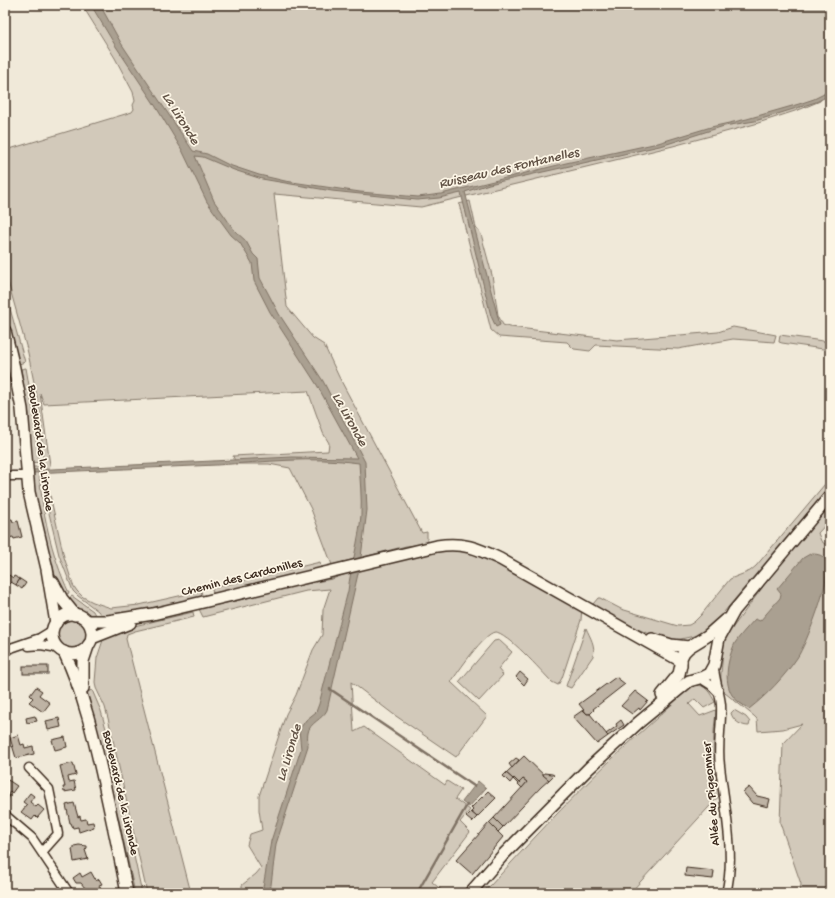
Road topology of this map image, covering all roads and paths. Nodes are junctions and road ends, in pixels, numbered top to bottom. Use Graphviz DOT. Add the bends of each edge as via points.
graph roads {
  1 [pos="5,331"];
  2 [pos="5,476"];
  3 [pos="27,476"];
  4 [pos="830,496"];
  5 [pos="47,569"];
  6 [pos="734,611"];
  7 [pos="75,614"];
  8 [pos="153,614"];
  9 [pos="88,621"];
  10 [pos="618,625"];
  11 [pos="55,626"];
  12 [pos="90,642"];
  13 [pos="691,646"];
  14 [pos="7,649"];
  15 [pos="61,650"];
  16 [pos="681,663"];
  17 [pos="714,664"];
  18 [pos="698,678"];
  19 [pos="718,692"];
  20 [pos="83,698"];
  21 [pos="638,723"];
  22 [pos="29,768"];
  23 [pos="5,816"];
  24 [pos="42,852"];
  25 [pos="69,893"];
  26 [pos="127,893"];
  27 [pos="470,893"];
  28 [pos="726,893"];
  1 -- 3 [label="street, Boulevard de la Lironde" via="22,409"];
  2 -- 3 [label="street"];
  3 -- 5 [label="street, Boulevard de la Lironde"];
  4 -- 6 [label="street"];
  5 -- 7 [label="street, Boulevard de la Lironde" via="62,599"];
  5 -- 11 [label="street, Boulevard de la Lironde"];
  6 -- 13 [label="street" via="707,636"];
  6 -- 17 [label="street" via="719,638"];
  7 -- 9 [label="street"];
  7 -- 11 [label="street" via="67,615"];
  8 -- 9 [label="street, Chemin des Cardonilles" via="108,621"];
  8 -- 10 [label="street, Chemin des Cardonilles" via="437,546 456,544 480,549 500,559"];
  8 -- 12 [label="street, Chemin des Cardonilles" via="111,629"];
  9 -- 12 [label="street" via="92,629"];
  10 -- 13 [label="street" via="657,641"];
  10 -- 16 [label="street"];
  11 -- 14 [label="street" via="40,638"];
  11 -- 15 [label="street" via="54,641"];
  12 -- 15 [label="street" via="78,653"];
  12 -- 20 [label="street, Boulevard de la Lironde" via="83,661"];
  13 -- 16 [label="street" via="682,655"];
  13 -- 17 [label="street" via="700,645 707,648 713,656"];
  14 -- 15 [label="street" via="40,645"];
  15 -- 20 [label="street, Boulevard de la Lironde" via="72,668"];
  16 -- 18 [label="street" via="687,674"];
  16 -- 21 [label="street" via="679,674 674,681"];
  17 -- 18 [label="street" via="709,674"];
  17 -- 19 [label="street, Allée du Pigeonnier"];
  18 -- 19 [label="street"];
  18 -- 21 [label="street" via="689,680"];
  19 -- 28 [label="street, Allée du Pigeonnier" via="721,705 719,759 730,859"];
  20 -- 26 [label="street, Boulevard de la Lironde"];
  21 -- 27 [label="street" via="589,768 504,854"];
  22 -- 24 [label="street" via="49,789 58,834"];
  23 -- 24 [label="street" via="32,838"];
  24 -- 25 [label="street"];
}
